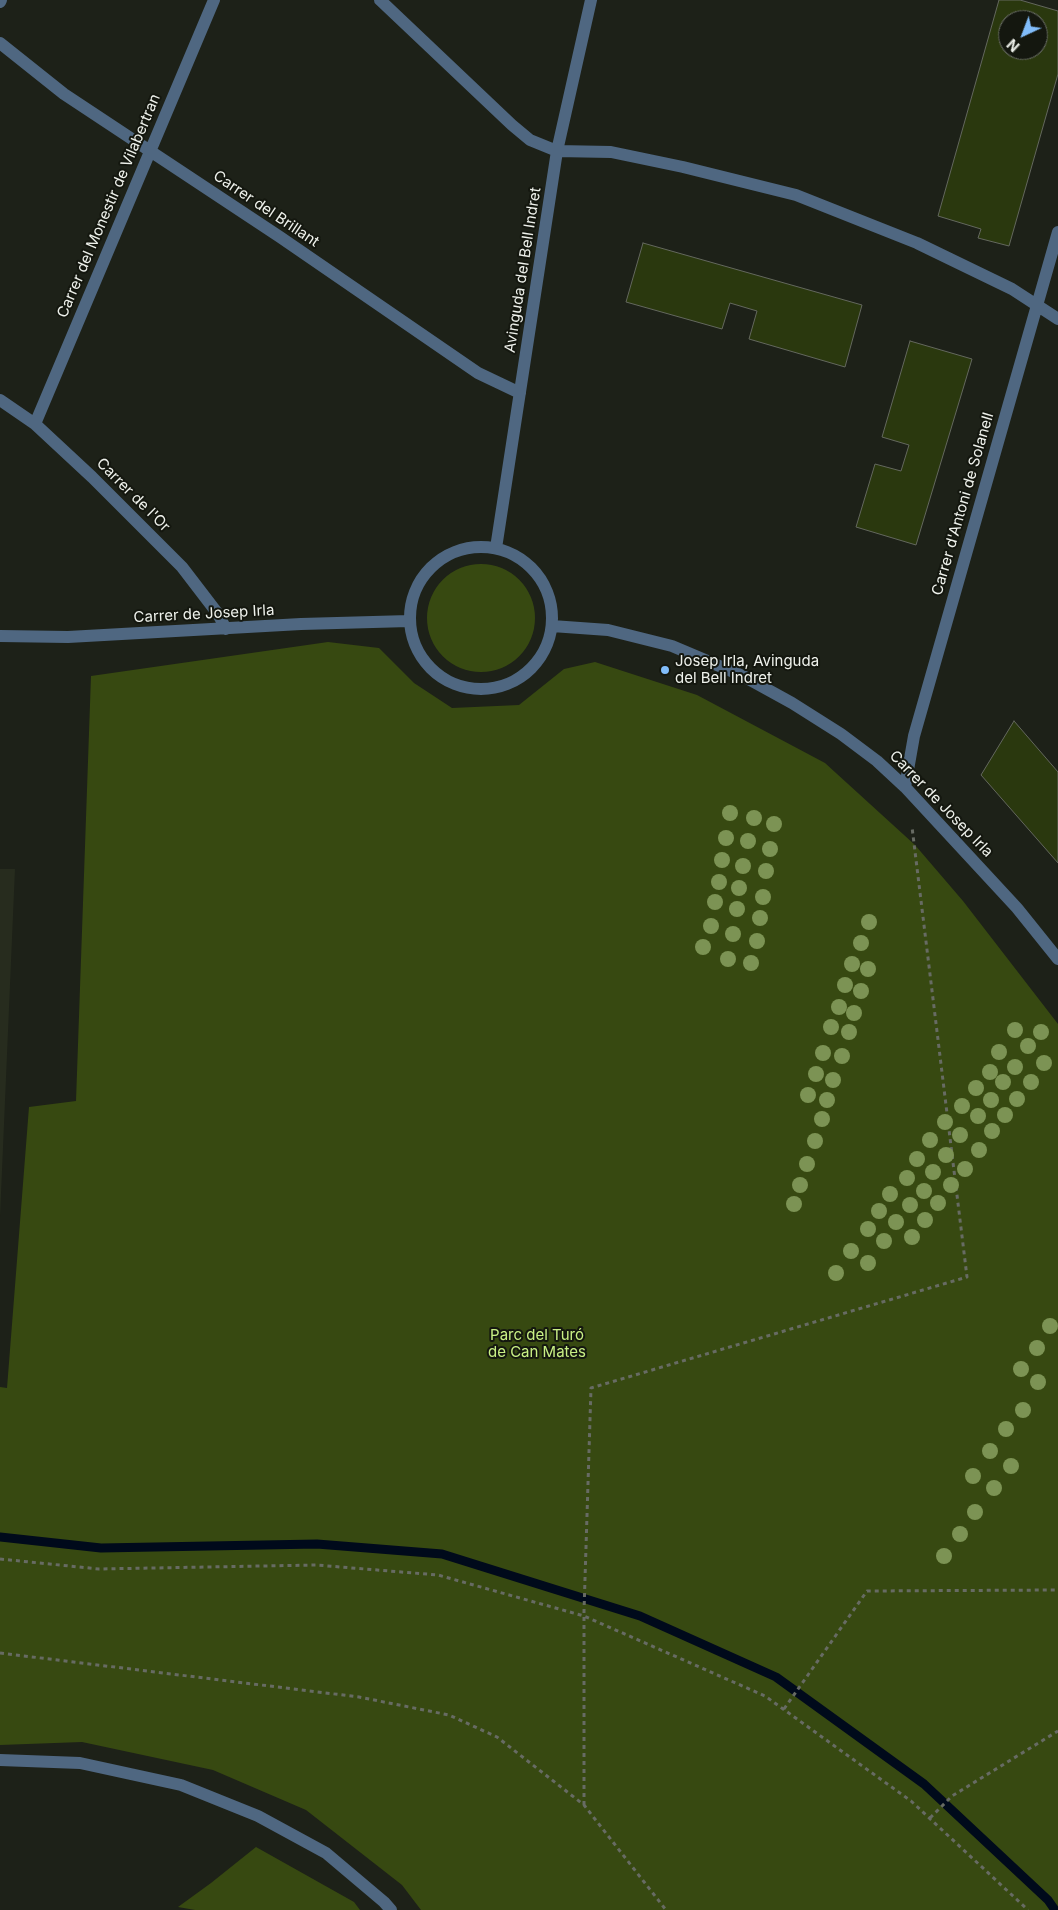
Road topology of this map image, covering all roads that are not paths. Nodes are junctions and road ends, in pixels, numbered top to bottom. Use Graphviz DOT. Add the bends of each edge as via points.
graph roads {
  1 [pos="214,0"];
  2 [pos="380,0"];
  3 [pos="591,0"];
  4 [pos="0,43"];
  5 [pos="557,151"];
  6 [pos="150,152"];
  7 [pos="1058,232"];
  8 [pos="1036,305"];
  9 [pos="1058,319"];
  10 [pos="520,393"];
  11 [pos="0,400"];
  12 [pos="34,424"];
  13 [pos="496,548"];
  14 [pos="409,621"];
  15 [pos="552,626"];
  16 [pos="226,628"];
  17 [pos="0,636"];
  18 [pos="905,787"];
  19 [pos="1058,959"];
  20 [pos="0,1760"];
  21 [pos="391,1910"];
  1 -- 6 [label="street, Carrer del Monestir de Vilabertran"];
  2 -- 5 [label="street" via="512,125 530,140"];
  3 -- 5 [label="street, Avinguda del Bell Indret"];
  4 -- 6 [label="street, Carrer del Brillant" via="64,94"];
  5 -- 8 [label="street" via="611,152 796,195 917,243"];
  5 -- 10 [label="street, Avinguda del Bell Indret"];
  6 -- 10 [label="street, Carrer del Brillant" via="478,373"];
  6 -- 12 [label="street, Carrer del Monestir de Vilabertran"];
  7 -- 8 [label="street, Carrer d'Antoni de Solanell"];
  8 -- 9 [label="street"];
  8 -- 18 [label="street, Carrer d'Antoni de Solanell" via="914,736"];
  10 -- 13 [label="street, Avinguda del Bell Indret"];
  11 -- 12 [label="street, Carrer de l'Or"];
  12 -- 16 [label="street, Carrer de l'Or" via="182,567"];
  13 -- 14 [label="street" via="460,549 447,554 428,569 412,596"];
  13 -- 15 [label="street" via="520,557 534,570 547,591"];
  14 -- 15 [label="street" via="412,640 434,672 449,682 473,689 511,683 526,673 543,654"];
  14 -- 16 [label="street, Carrer de Josep Irla"];
  15 -- 18 [label="street, Carrer de Josep Irla" via="608,630 672,646 743,676 840,734"];
  16 -- 17 [label="street, Carrer de Josep Irla" via="68,638"];
  18 -- 19 [label="street, Carrer de Josep Irla" via="1017,908"];
  20 -- 21 [label="street" via="80,1763 181,1785 258,1816 326,1853"];
}
